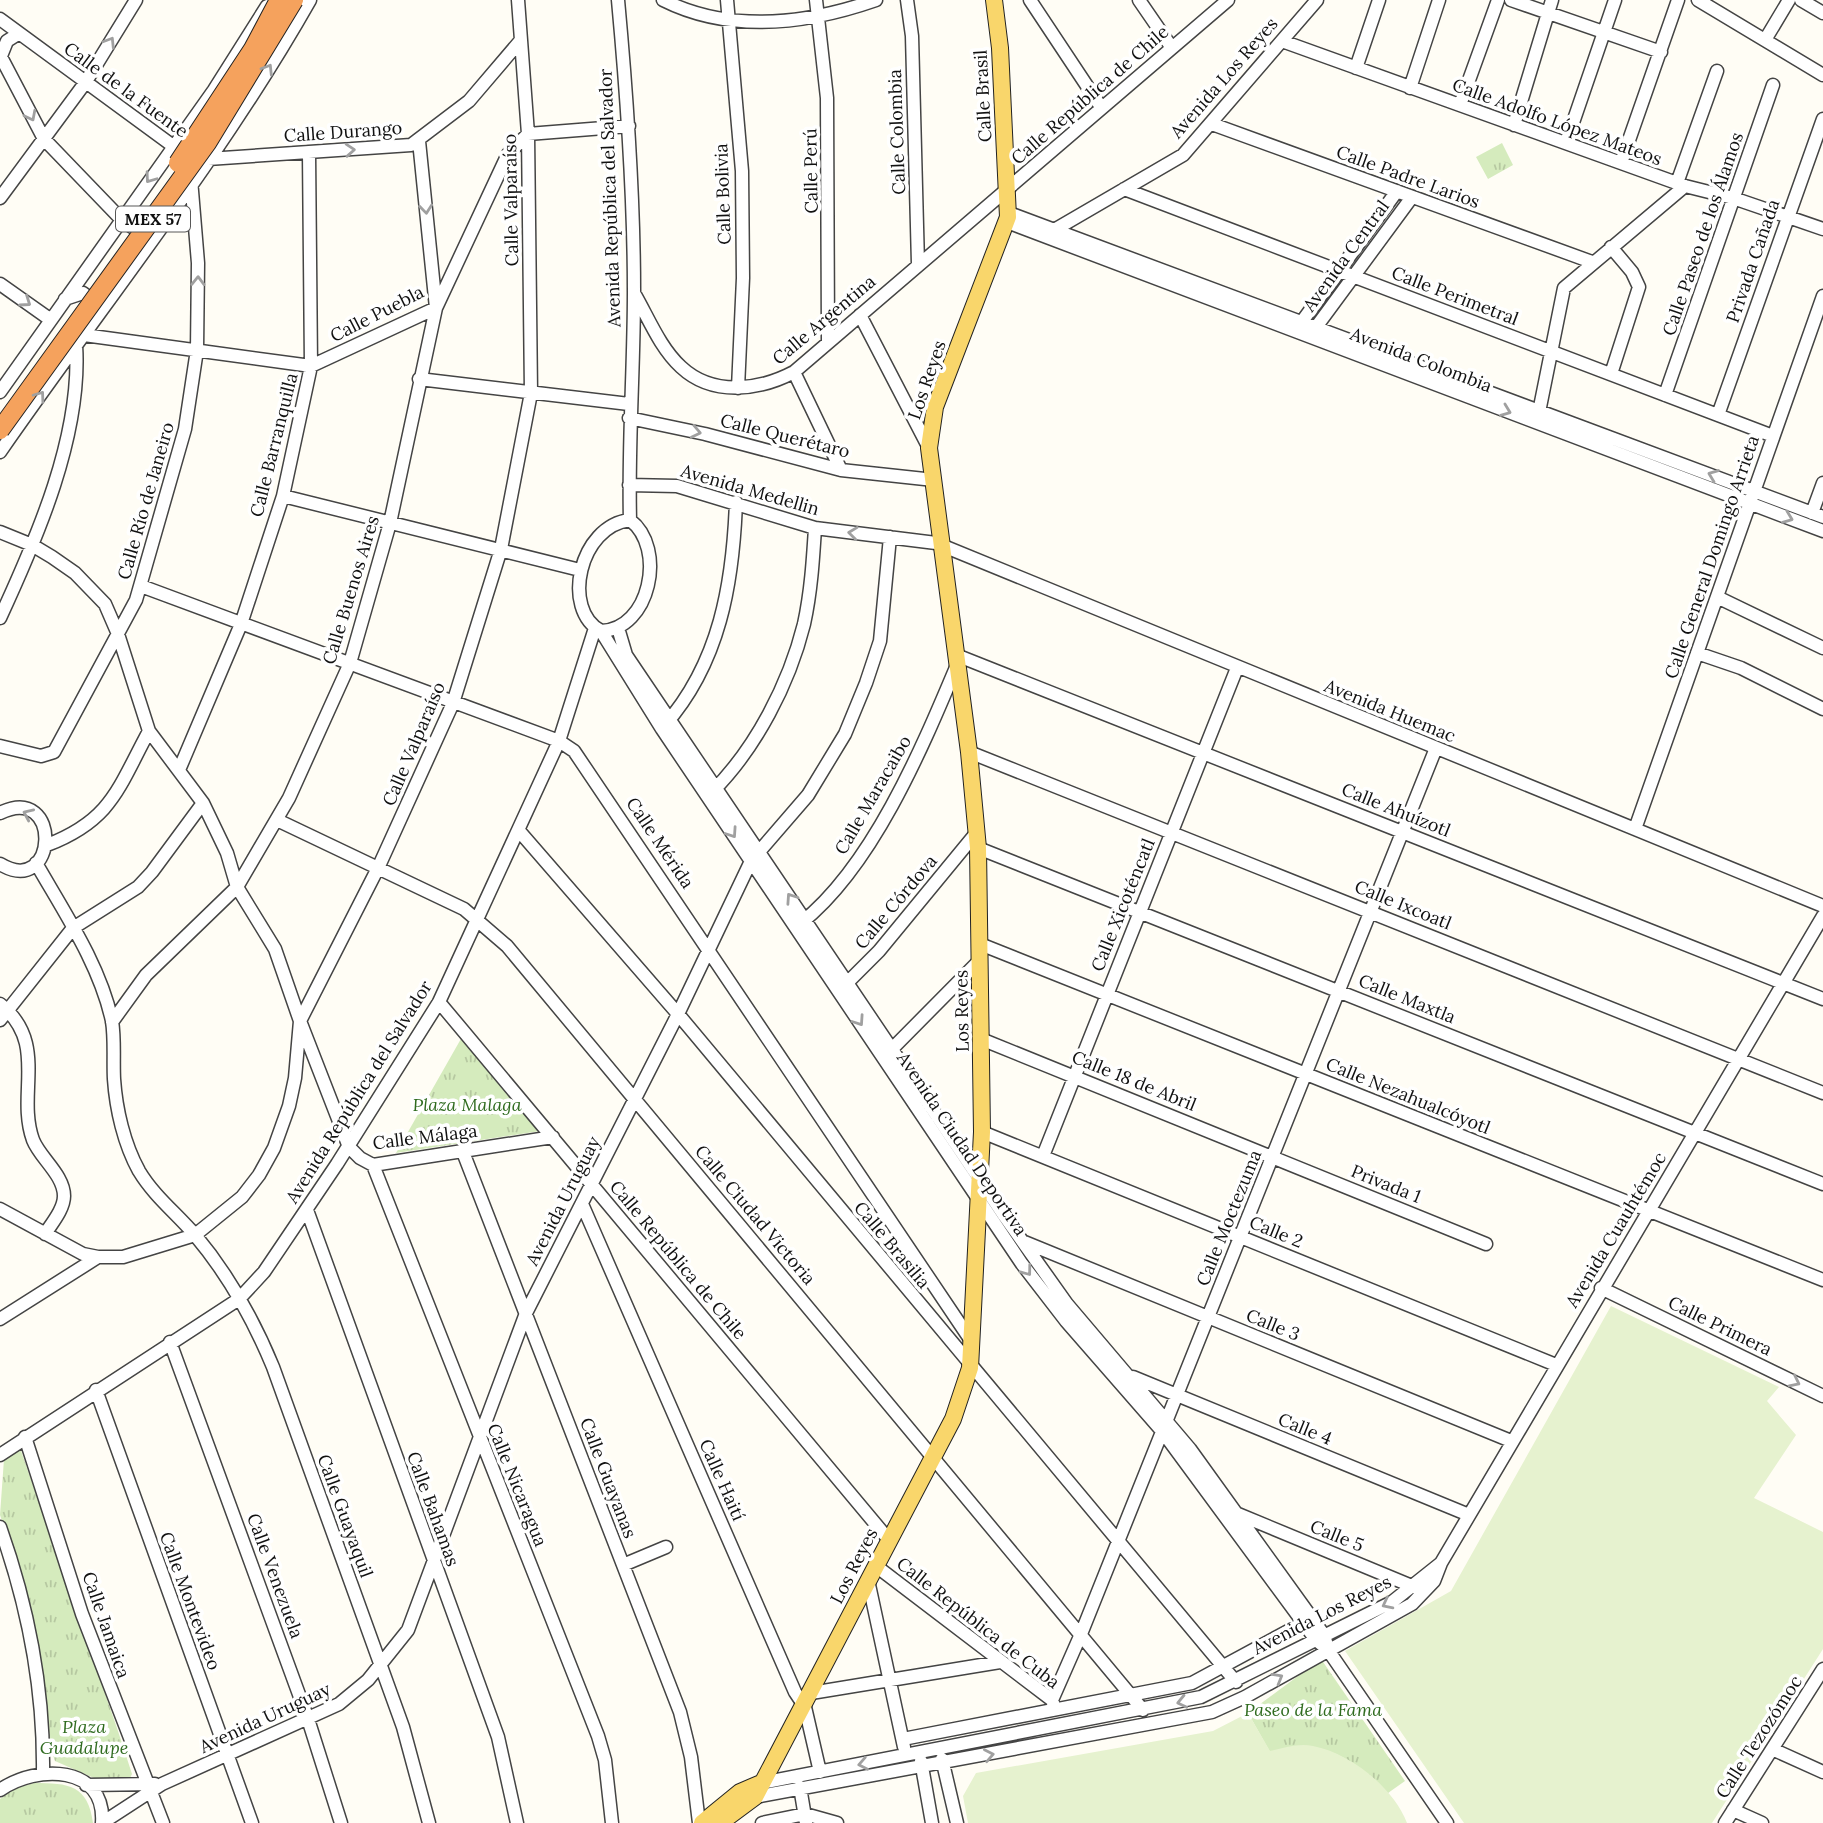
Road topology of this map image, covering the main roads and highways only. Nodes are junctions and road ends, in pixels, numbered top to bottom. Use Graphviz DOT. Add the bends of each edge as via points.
graph roads {
  1 [pos="279,0"];
  2 [pos="294,0"];
  3 [pos="994,0"];
  4 [pos="1007,190"];
  5 [pos="0,411"];
  6 [pos="0,430"];
  7 [pos="758,1790"];
  8 [pos="701,1823"];
  9 [pos="720,1823"];
  1 -- 5 [label="highway, MEX 57, bridge" via="190,147"];
  2 -- 6 [label="highway, MEX 57, bridge" via="207,143"];
  3 -- 4 [label="main road, Calle Brasil"];
  4 -- 7 [label="main road, Los Reyes" via="1008,217 935,407 929,448 977,840 982,1132 970,1367 953,1419"];
  7 -- 8 [label="main road, Avenida Los Reyes" via="740,1792"];
  7 -- 9 [label="main road, Avenida Los Reyes"];
}
